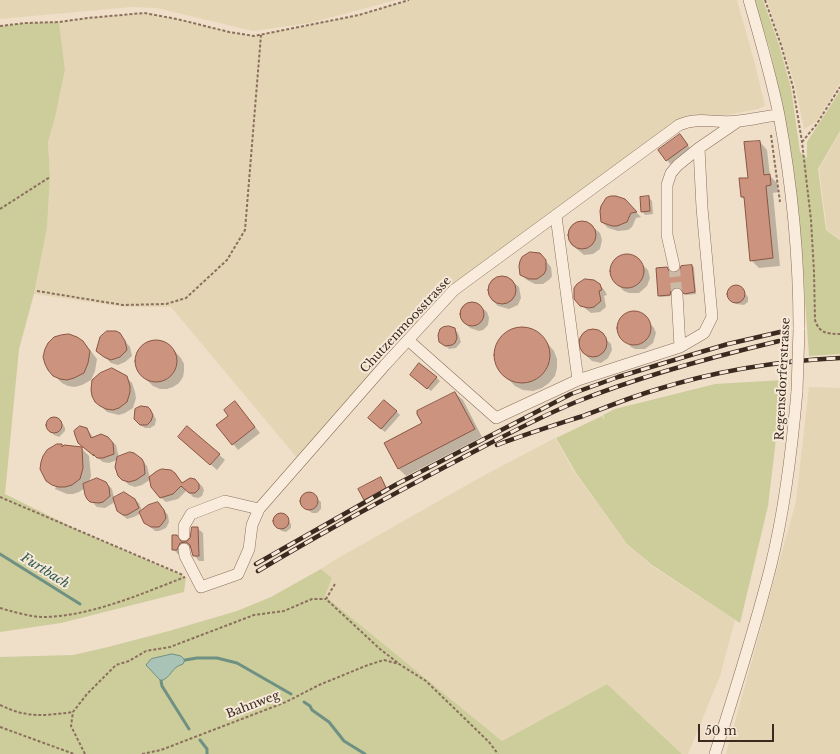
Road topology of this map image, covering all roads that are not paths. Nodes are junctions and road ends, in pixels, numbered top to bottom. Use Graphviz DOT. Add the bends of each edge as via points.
graph roads {
  1 [pos="749,0"];
  2 [pos="779,115"];
  3 [pos="737,122"];
  4 [pos="698,148"];
  5 [pos="556,216"];
  6 [pos="674,266"];
  7 [pos="677,294"];
  8 [pos="408,340"];
  9 [pos="680,347"];
  10 [pos="578,380"];
  11 [pos="260,509"];
  12 [pos="184,535"];
  13 [pos="184,549"];
  14 [pos="715,754"];
  1 -- 2 [label="street, Regensdorferstrasse"];
  2 -- 3 [label="street, Chutzenmoosstrasse"];
  2 -- 14 [label="street, Regensdorferstrasse, bridge" via="791,193 798,267 799,329 793,442 771,564 754,629"];
  3 -- 4 [label="street"];
  3 -- 5 [label="street, Chutzenmoosstrasse" via="699,120 679,125"];
  4 -- 6 [label="street" via="671,173 667,185 667,235"];
  4 -- 9 [label="street" via="712,317 704,333"];
  5 -- 8 [label="street, Chutzenmoosstrasse" via="454,290"];
  5 -- 10 [label="street"];
  7 -- 9 [label="street"];
  8 -- 10 [label="street" via="496,418"];
  8 -- 11 [label="street, Chutzenmoosstrasse"];
  9 -- 10 [label="street"];
  11 -- 12 [label="street" via="225,501 191,514 184,526"];
  11 -- 13 [label="street, Chutzenmoosstrasse" via="252,524 249,549 238,574 201,587"];
}
